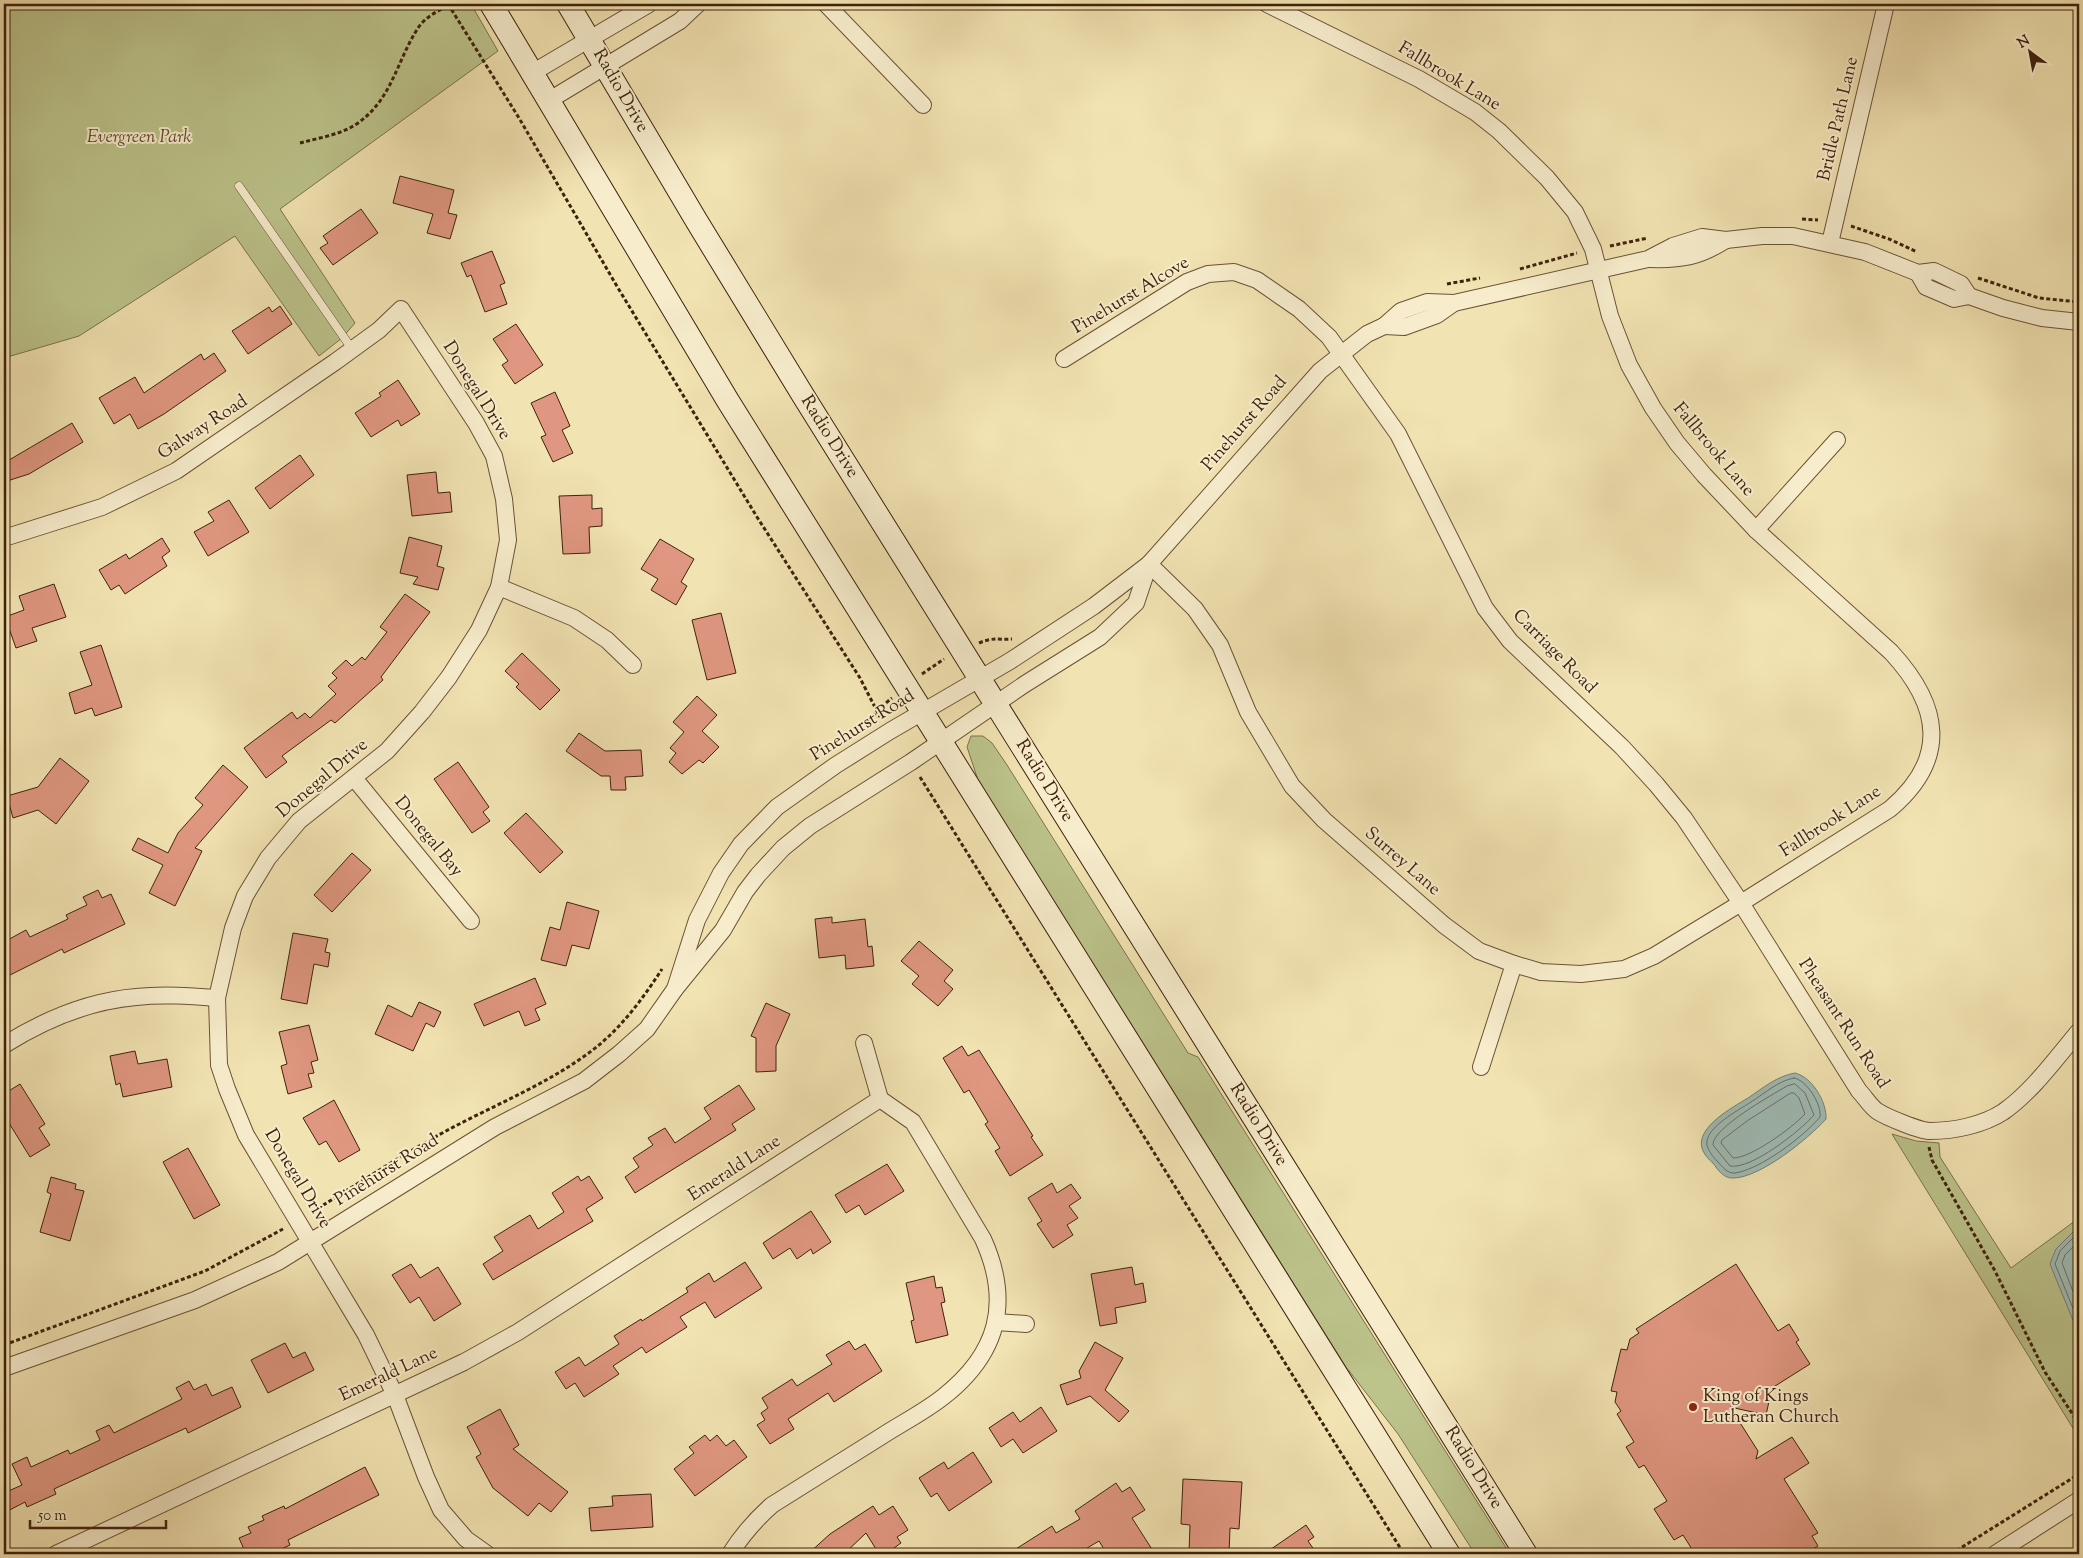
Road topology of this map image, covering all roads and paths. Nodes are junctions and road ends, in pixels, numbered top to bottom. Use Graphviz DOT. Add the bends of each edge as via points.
graph roads {
  1 [pos="448,4"];
  2 [pos="492,4"];
  3 [pos="568,4"];
  4 [pos="649,4"];
  5 [pos="698,4"];
  6 [pos="826,4"];
  7 [pos="1267,4"];
  8 [pos="1886,4"];
  9 [pos="589,39"];
  10 [pos="605,66"];
  11 [pos="532,73"];
  12 [pos="548,101"];
  13 [pos="924,105"];
  14 [pos="300,143"];
  15 [pos="239,186"];
  16 [pos="1800,219"];
  17 [pos="1836,221"];
  18 [pos="1657,237"];
  19 [pos="1830,243"];
  20 [pos="1593,249"];
  21 [pos="1922,254"];
  22 [pos="1513,270"];
  23 [pos="1597,271"];
  24 [pos="1971,276"];
  25 [pos="1485,277"];
  26 [pos="1438,286"];
  27 [pos="2079,302"];
  28 [pos="401,309"];
  29 [pos="2079,322"];
  30 [pos="352,349"];
  31 [pos="1341,353"];
  32 [pos="1064,359"];
  33 [pos="1836,440"];
  34 [pos="1756,530"];
  35 [pos="4,538"];
  36 [pos="1149,564"];
  37 [pos="500,588"];
  38 [pos="1016,638"];
  39 [pos="962,651"];
  40 [pos="633,665"];
  41 [pos="980,679"];
  42 [pos="906,687"];
  43 [pos="996,704"];
  44 [pos="876,711"];
  45 [pos="922,713"];
  46 [pos="868,730"];
  47 [pos="940,742"];
  48 [pos="354,778"];
  49 [pos="924,783"];
  50 [pos="1742,903"];
  51 [pos="471,921"];
  52 [pos="1514,964"];
  53 [pos="665,965"];
  54 [pos="675,989"];
  55 [pos="217,998"];
  56 [pos="2079,1031"];
  57 [pos="864,1043"];
  58 [pos="4,1045"];
  59 [pos="1481,1067"];
  60 [pos="880,1099"];
  61 [pos="1929,1148"];
  62 [pos="312,1211"];
  63 [pos="278,1232"];
  64 [pos="312,1242"];
  65 [pos="996,1322"];
  66 [pos="1026,1324"];
  67 [pos="4,1345"];
  68 [pos="4,1368"];
  69 [pos="395,1395"];
  70 [pos="2079,1424"];
  71 [pos="2079,1474"];
  72 [pos="2079,1500"];
  73 [pos="56,1554"];
  74 [pos="488,1554"];
  75 [pos="730,1554"];
  76 [pos="1404,1554"];
  77 [pos="1449,1554"];
  78 [pos="1526,1554"];
  79 [pos="1951,1554"];
  80 [pos="1995,1554"];
  1 -- 14 [label="path" via="419,27 386,94 369,115 353,126"];
  1 -- 44 [label="path" via="757,517 860,678"];
  2 -- 11 [label="main road"];
  3 -- 9 [label="main road, Radio Drive"];
  4 -- 9 [label="street"];
  5 -- 10 [label="street" via="680,21"];
  6 -- 13 [label="street"];
  7 -- 20 [label="street, Fallbrook Lane" via="1419,79 1475,112 1547,178 1575,212"];
  8 -- 17 [label="street, Bridle Path Lane"];
  9 -- 10 [label="main road, Radio Drive"];
  9 -- 11 [label="street"];
  10 -- 12 [label="street"];
  10 -- 39 [label="main road, Radio Drive"];
  11 -- 12 [label="main road"];
  12 -- 42 [label="main road" via="728,401"];
  15 -- 30 [label="lane"];
  16 -- 17 [label="path"];
  17 -- 19 [label="street, Bridle Path Lane"];
  17 -- 21 [label="path"];
  18 -- 20 [label="path"];
  19 -- 23 [label="street, Pinehurst Road" via="1793,236 1726,240 1707,252 1676,260 1648,259"];
  19 -- 29 [label="street, Pinehurst Road" via="1866,252 1918,273 1926,287 1954,299 1969,296 2042,318"];
  20 -- 22 [label="path"];
  20 -- 23 [label="street, Fallbrook Lane"];
  23 -- 31 [label="street, Pinehurst Road" via="1454,303 1437,315 1404,327 1384,326"];
  23 -- 34 [label="street, Fallbrook Lane" via="1629,364 1653,408 1704,475"];
  24 -- 27 [label="path" via="2039,298"];
  25 -- 26 [label="path"];
  28 -- 30 [label="street, Galway Road"];
  28 -- 37 [label="street, Donegal Drive" via="494,456 504,499 508,540"];
  30 -- 35 [label="street, Galway Road" via="176,471 102,507"];
  31 -- 32 [label="street, Pinehurst Alcove" via="1299,309 1257,280 1234,272 1208,274 1187,282"];
  31 -- 36 [label="street, Pinehurst Road" via="1320,371"];
  31 -- 50 [label="street, Carriage Road" via="1398,434 1485,608 1510,641 1622,747 1656,784 1684,818"];
  33 -- 34 [label="street"];
  34 -- 50 [label="street, Fallbrook Lane" via="1906,667 1929,709 1932,730 1929,753 1920,777 1904,797"];
  36 -- 41 [label="street, Pinehurst Road" via="1081,616"];
  36 -- 43 [label="street, Pinehurst Road" via="1136,603 1123,617 1084,648"];
  36 -- 52 [label="street, Surrey Lane" via="1194,609 1220,645 1248,712 1292,786 1324,820 1444,925 1479,951"];
  37 -- 40 [label="street" via="574,618 607,640"];
  37 -- 48 [label="street, Donegal Drive" via="479,630 449,677 387,751"];
  38 -- 39 [label="path" via="990,638"];
  39 -- 41 [label="main road, Radio Drive"];
  39 -- 42 [label="path" via="937,662"];
  41 -- 43 [label="main road, Radio Drive"];
  41 -- 45 [label="street, Pinehurst Road"];
  42 -- 44 [label="path"];
  42 -- 45 [label="main road"];
  43 -- 47 [label="street, Pinehurst Road"];
  43 -- 78 [label="main road, Radio Drive"];
  44 -- 46 [label="path"];
  45 -- 47 [label="main road"];
  45 -- 54 [label="street, Pinehurst Road" via="811,781 752,831 721,873 696,920"];
  47 -- 54 [label="street, Pinehurst Road" via="810,826 783,848 754,880 723,930"];
  47 -- 77 [label="main road"];
  48 -- 51 [label="street, Donegal Bay"];
  48 -- 55 [label="street, Donegal Drive" via="299,821 268,858 245,896 233,928"];
  49 -- 76 [label="path"];
  50 -- 52 [label="street, Surrey Lane" via="1654,956 1624,968 1581,974 1541,972"];
  50 -- 56 [label="street, Pheasant Run Road" via="1860,1091 1878,1112 1894,1120 1928,1131 1978,1124 2003,1112 2025,1093"];
  52 -- 59 [label="street"];
  53 -- 62 [label="path" via="624,1021 580,1059 441,1134"];
  54 -- 64 [label="street, Pinehurst Road" via="647,1029 584,1081 495,1127"];
  55 -- 58 [label="street" via="170,995 88,1005 30,1029"];
  55 -- 64 [label="street, Donegal Drive" via="219,1064 227,1089 246,1135"];
  57 -- 60 [label="street"];
  60 -- 65 [label="street" via="913,1122 983,1239 997,1277"];
  60 -- 69 [label="street, Emerald Lane" via="518,1332"];
  61 -- 70 [label="path" via="1932,1160 1995,1270 2045,1372"];
  63 -- 67 [label="path" via="205,1271"];
  64 -- 68 [label="street, Pinehurst Road" via="278,1262 195,1300"];
  64 -- 69 [label="street, Donegal Drive" via="366,1335"];
  65 -- 66 [label="street"];
  65 -- 75 [label="street" via="982,1357 953,1389 772,1505 750,1526"];
  69 -- 73 [label="street, Emerald Lane"];
  69 -- 74 [label="street, Donegal Drive" via="441,1510 466,1539"];
  71 -- 79 [label="path"];
  72 -- 80 [label="street"];
}
